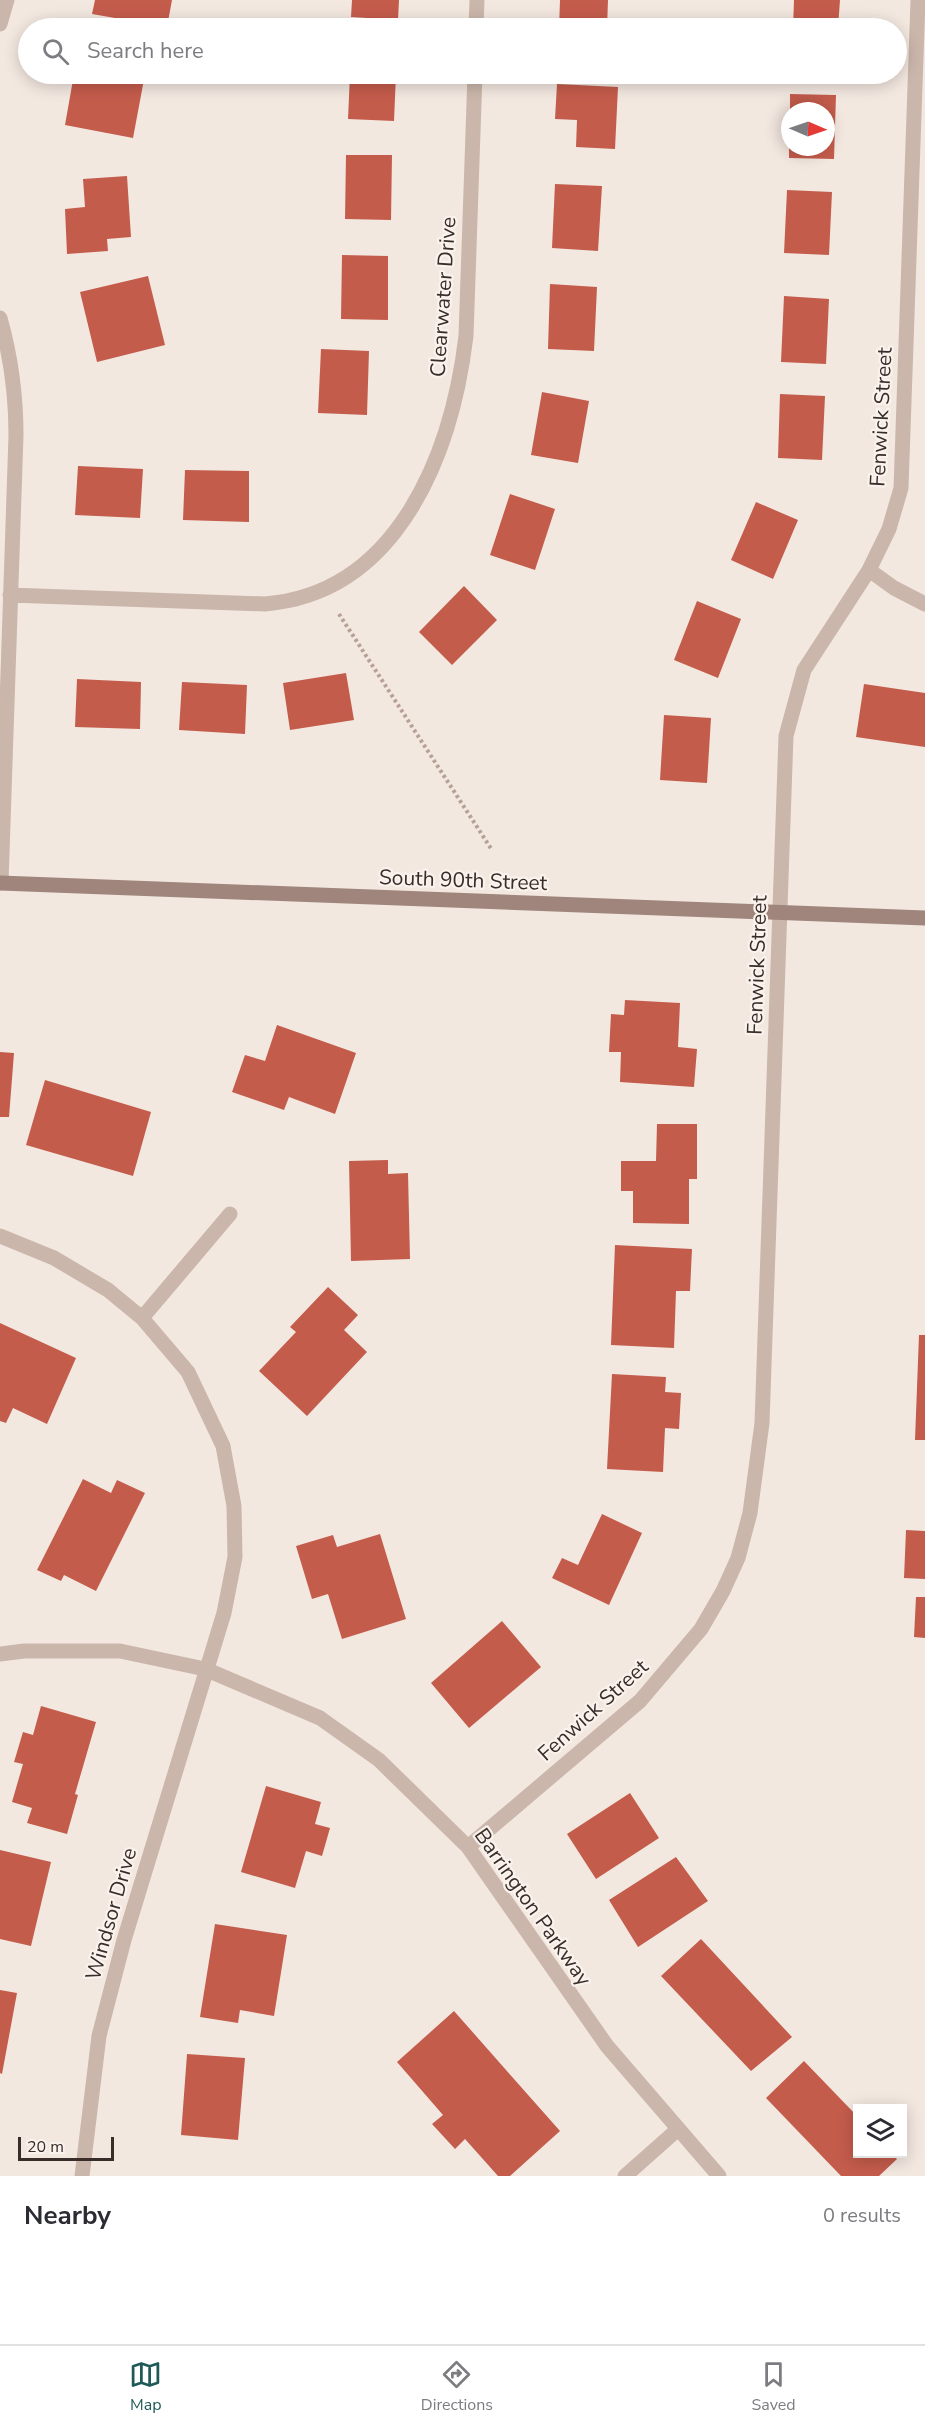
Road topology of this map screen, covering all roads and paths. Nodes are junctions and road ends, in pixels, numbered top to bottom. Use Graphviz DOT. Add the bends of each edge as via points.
graph roads {
  1 [pos="7,0"];
  2 [pos="477,0"];
  3 [pos="918,0"];
  4 [pos="476,18"];
  5 [pos="0,24"];
  6 [pos="475,84"];
  7 [pos="0,318"];
  8 [pos="868,570"];
  9 [pos="10,595"];
  10 [pos="925,604"];
  11 [pos="339,614"];
  12 [pos="492,850"];
  13 [pos="0,883"];
  14 [pos="781,913"];
  15 [pos="925,918"];
  16 [pos="231,1214"];
  17 [pos="0,1236"];
  18 [pos="142,1318"];
  19 [pos="0,1654"];
  20 [pos="205,1669"];
  21 [pos="468,1847"];
  22 [pos="677,2130"];
  23 [pos="82,2176"];
  24 [pos="625,2176"];
  25 [pos="719,2176"];
  1 -- 5 [label="street"];
  2 -- 4 [label="street"];
  3 -- 8 [label="street, Fenwick Street" via="901,488 889,529"];
  6 -- 9 [label="street, Clearwater Drive" via="466,336 461,375 434,467 410,512 386,543 335,585 289,602"];
  7 -- 9 [label="street" via="9,348 16,406"];
  8 -- 10 [label="street"];
  8 -- 14 [label="street, Fenwick Street" via="804,670 786,736"];
  9 -- 13 [label="street"];
  11 -- 12 [label="path"];
  13 -- 14 [label="street, South 90th Street"];
  14 -- 15 [label="street, South 90th Street"];
  14 -- 21 [label="street, Fenwick Street" via="762,1423 750,1513 738,1558 701,1629 640,1701"];
  16 -- 18 [label="street"];
  17 -- 18 [label="street, Windsor Drive" via="54,1258 108,1290"];
  18 -- 20 [label="street, Windsor Drive" via="188,1372 223,1446 234,1506 235,1557 224,1613"];
  19 -- 20 [label="street, Barrington Parkway" via="120,1652"];
  20 -- 21 [label="street, Barrington Parkway" via="320,1718 379,1760"];
  20 -- 23 [label="street, Windsor Drive" via="99,2036"];
  21 -- 22 [label="street, Barrington Parkway" via="607,2046"];
  22 -- 24 [label="street"];
  22 -- 25 [label="street, Barrington Parkway"];
}
